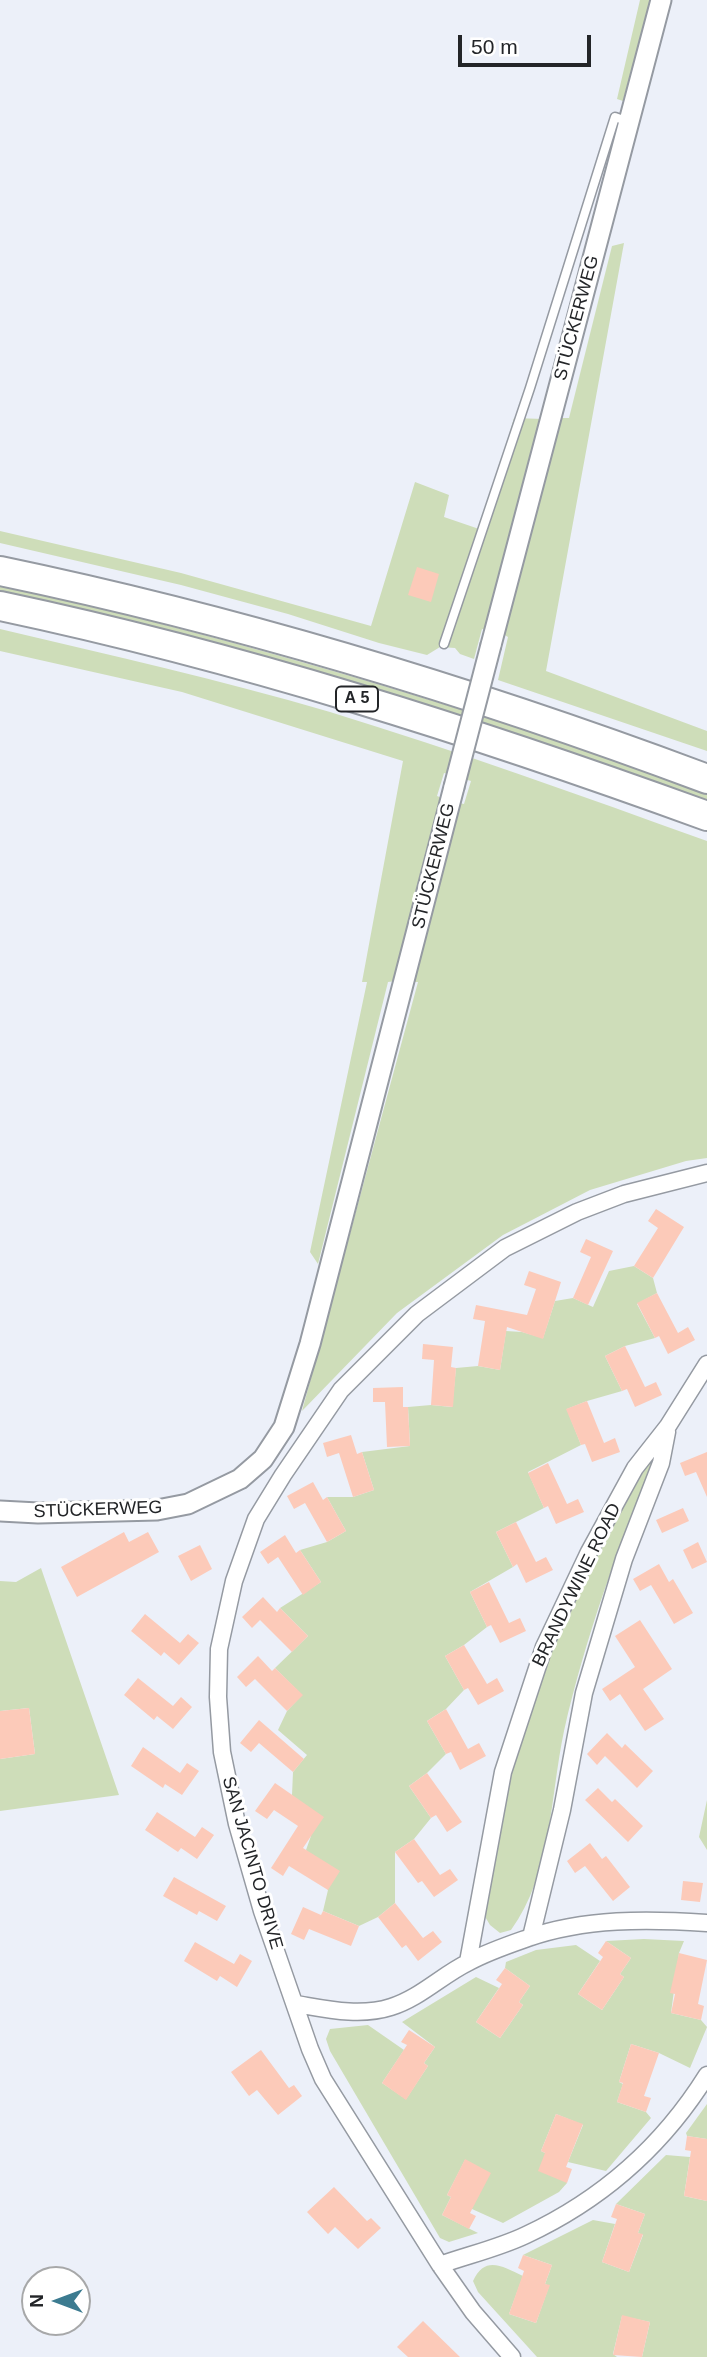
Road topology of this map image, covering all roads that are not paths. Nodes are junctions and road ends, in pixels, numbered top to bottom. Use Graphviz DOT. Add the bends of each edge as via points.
graph roads {
  1 [pos="661,0"];
  2 [pos="629,122"];
  3 [pos="0,571"];
  4 [pos="0,606"];
  5 [pos="444,644"];
  6 [pos="707,779"];
  7 [pos="707,816"];
  8 [pos="707,1173"];
  9 [pos="707,1364"];
  10 [pos="668,1426"];
  11 [pos="0,1511"];
  12 [pos="707,1923"];
  13 [pos="531,1937"];
  14 [pos="468,1962"];
  15 [pos="296,2004"];
  16 [pos="707,2075"];
  17 [pos="440,2264"];
  18 [pos="512,2357"];
  1 -- 2 [label="street, STÜCKERWEG"];
  2 -- 5 [label="lane" via="615,117"];
  2 -- 11 [label="street, STÜCKERWEG, bridge" via="310,1344 284,1427 263,1459 240,1479 188,1504 157,1510"];
  3 -- 6 [label="highway, A 5" via="318,651 520,713"];
  4 -- 7 [label="highway, A 5" via="390,708"];
  8 -- 15 [label="street, SAN JACINTO DRIVE" via="624,1194 577,1212 505,1248 417,1314 341,1390 256,1519 234,1581 219,1649 222,1752 262,1911"];
  9 -- 10 [label="street, BRANDYWINE ROAD"];
  10 -- 13 [label="street, BRANDYWINE ROAD" via="661,1463 624,1559 584,1693"];
  10 -- 14 [label="street, BRANDYWINE ROAD" via="635,1468 544,1647 503,1772"];
  12 -- 13 [label="street" via="643,1920"];
  13 -- 14 [label="street"];
  14 -- 15 [label="street" via="390,2007 348,2011"];
  15 -- 17 [label="street, SAN JACINTO DRIVE" via="323,2079"];
  16 -- 17 [label="street" via="655,2146 611,2184 568,2214 523,2236"];
  17 -- 18 [label="street, SAN JACINTO DRIVE"];
}
